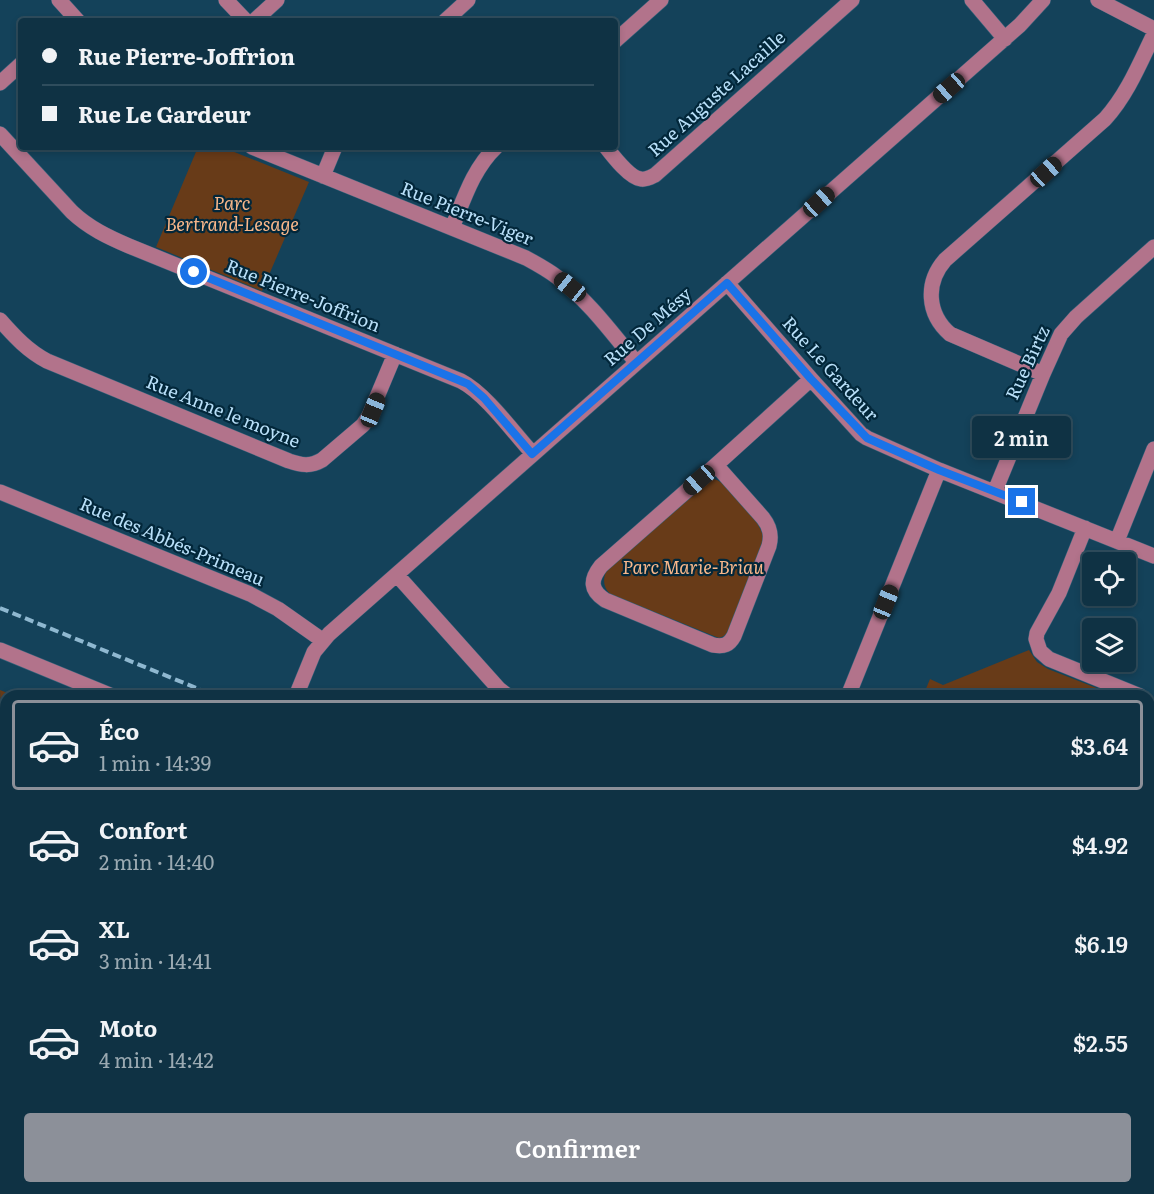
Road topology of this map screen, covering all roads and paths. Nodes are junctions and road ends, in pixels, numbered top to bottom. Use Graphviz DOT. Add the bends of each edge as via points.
graph roads {
  1 [pos="59,0"];
  2 [pos="226,0"];
  3 [pos="277,0"];
  4 [pos="468,0"];
  5 [pos="661,0"];
  6 [pos="852,0"];
  7 [pos="972,0"];
  8 [pos="1043,0"];
  9 [pos="1098,0"];
  10 [pos="72,18"];
  11 [pos="243,18"];
  12 [pos="257,18"];
  13 [pos="448,18"];
  14 [pos="1154,29"];
  15 [pos="1154,34"];
  16 [pos="618,38"];
  17 [pos="1005,39"];
  18 [pos="18,67"];
  19 [pos="0,82"];
  20 [pos="0,134"];
  21 [pos="259,150"];
  22 [pos="334,150"];
  23 [pos="493,150"];
  24 [pos="609,150"];
  25 [pos="323,176"];
  26 [pos="452,228"];
  27 [pos="1154,247"];
  28 [pos="727,283"];
  29 [pos="0,320"];
  30 [pos="395,354"];
  31 [pos="636,362"];
  32 [pos="1043,374"];
  33 [pos="811,379"];
  34 [pos="1154,449"];
  35 [pos="532,454"];
  36 [pos="716,465"];
  37 [pos="939,470"];
  38 [pos="995,491"];
  39 [pos="0,492"];
  40 [pos="1085,528"];
  41 [pos="1117,541"];
  42 [pos="1154,556"];
  43 [pos="396,574"];
  44 [pos="322,640"];
  45 [pos="0,650"];
  46 [pos="97,690"];
  47 [pos="299,690"];
  48 [pos="500,690"];
  49 [pos="850,690"];
  50 [pos="1125,690"];
  1 -- 10 [label="street"];
  2 -- 11 [label="street"];
  3 -- 12 [label="street"];
  4 -- 13 [label="street"];
  5 -- 16 [label="street"];
  6 -- 24 [label="street, Rue Auguste Lacaille" via="655,175 642,180 635,177"];
  7 -- 17 [label="street"];
  8 -- 17 [label="street, Rue De Mésy"];
  9 -- 14 [label="street"];
  15 -- 32 [label="street" via="1114,110 945,260 934,278 933,309 950,334"];
  17 -- 28 [label="street, Rue De Mésy"];
  18 -- 19 [label="street"];
  20 -- 30 [label="street, Rue Pierre-Joffrion" via="82,222 100,233"];
  21 -- 25 [label="street, Rue Pierre-Viger"];
  22 -- 25 [label="street"];
  23 -- 26 [label="street" via="475,172"];
  25 -- 26 [label="street, Rue Pierre-Viger"];
  26 -- 31 [label="street, Rue Pierre-Viger" via="526,258 557,277 582,299"];
  27 -- 32 [label="street, Rue Birtz" via="1067,326"];
  28 -- 31 [label="street, Rue De Mésy"];
  28 -- 33 [label="street, Rue Le Gardeur"];
  29 -- 30 [label="street, Rue Anne le moyne" via="21,344 47,361 307,465 322,460 366,422"];
  30 -- 35 [label="street, Rue Pierre-Joffrion" via="474,389"];
  31 -- 35 [label="street, Rue De Mésy"];
  32 -- 38 [label="street, Rue Birtz"];
  33 -- 36 [label="street"];
  33 -- 37 [label="street, Rue Le Gardeur" via="867,438"];
  34 -- 41 [label="street"];
  35 -- 43 [label="street, Rue De Mésy"];
  36 -- 36 [label="street" via="600,566 593,586 605,600 713,645 725,646 734,636 771,535 763,518"];
  37 -- 38 [label="street, Rue Le Gardeur"];
  37 -- 49 [label="street"];
  38 -- 40 [label="street, Rue Le Gardeur"];
  39 -- 44 [label="street, Rue des Abbés-Primeau" via="250,594"];
  40 -- 41 [label="street, Rue Le Gardeur"];
  40 -- 50 [label="street" via="1059,593 1037,633 1038,646 1049,659"];
  41 -- 42 [label="street, Rue Le Gardeur"];
  43 -- 44 [label="street, Rue De Mésy"];
  43 -- 48 [label="street"];
  44 -- 47 [label="street, Rue De Mésy"];
  45 -- 46 [label="street"];
}
